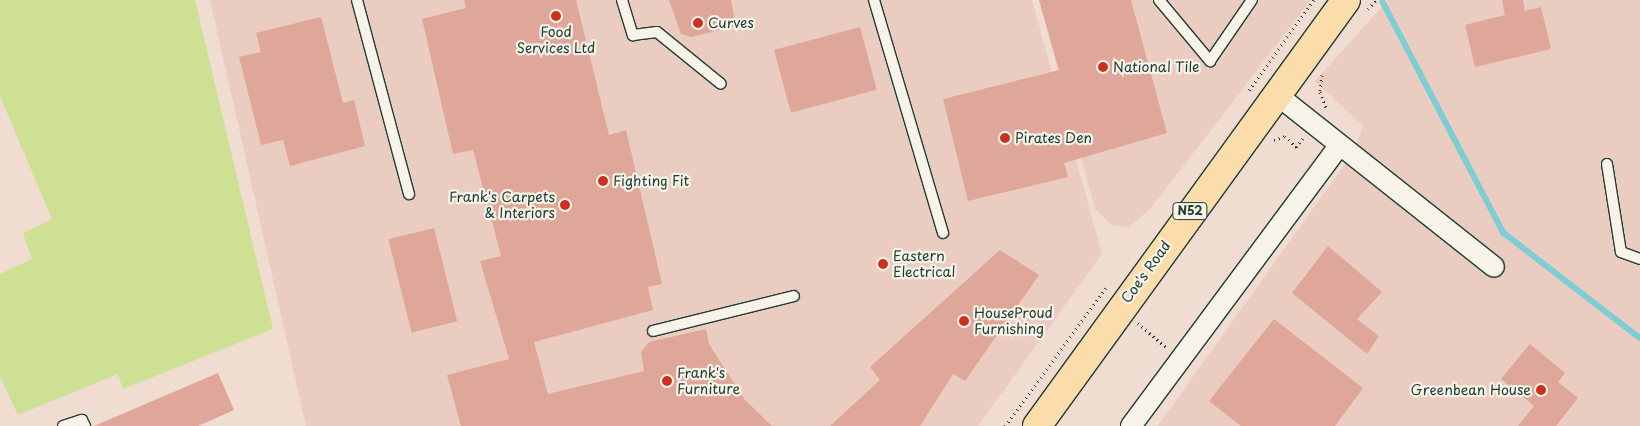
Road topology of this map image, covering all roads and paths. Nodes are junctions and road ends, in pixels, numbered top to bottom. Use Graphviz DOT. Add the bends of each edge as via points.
graph roads {
  1 [pos="357,0"];
  2 [pos="622,0"];
  3 [pos="874,0"];
  4 [pos="1161,0"];
  5 [pos="1252,0"];
  6 [pos="1346,0"];
  7 [pos="721,84"];
  8 [pos="1276,94"];
  9 [pos="1340,145"];
  10 [pos="1607,164"];
  11 [pos="408,194"];
  12 [pos="943,233"];
  13 [pos="1640,260"];
  14 [pos="1494,267"];
  15 [pos="794,296"];
  16 [pos="1138,323"];
  17 [pos="652,331"];
  18 [pos="1179,358"];
  19 [pos="64,426"];
  20 [pos="84,426"];
  21 [pos="1037,426"];
  22 [pos="1131,426"];
  1 -- 11 [label="lane"];
  2 -- 7 [label="lane" via="633,35 657,32"];
  3 -- 12 [label="lane"];
  4 -- 5 [label="lane" via="1165,11 1210,61"];
  6 -- 8 [label="main road, Coe's Road / N52"];
  8 -- 9 [label="street"];
  8 -- 21 [label="main road, Coe's Road / N52"];
  9 -- 14 [label="street"];
  9 -- 18 [label="street"];
  10 -- 13 [label="lane" via="1621,252"];
  15 -- 17 [label="lane"];
  16 -- 18 [label="path"];
  18 -- 22 [label="street"];
  19 -- 20 [label="lane" via="82,420"];
}
